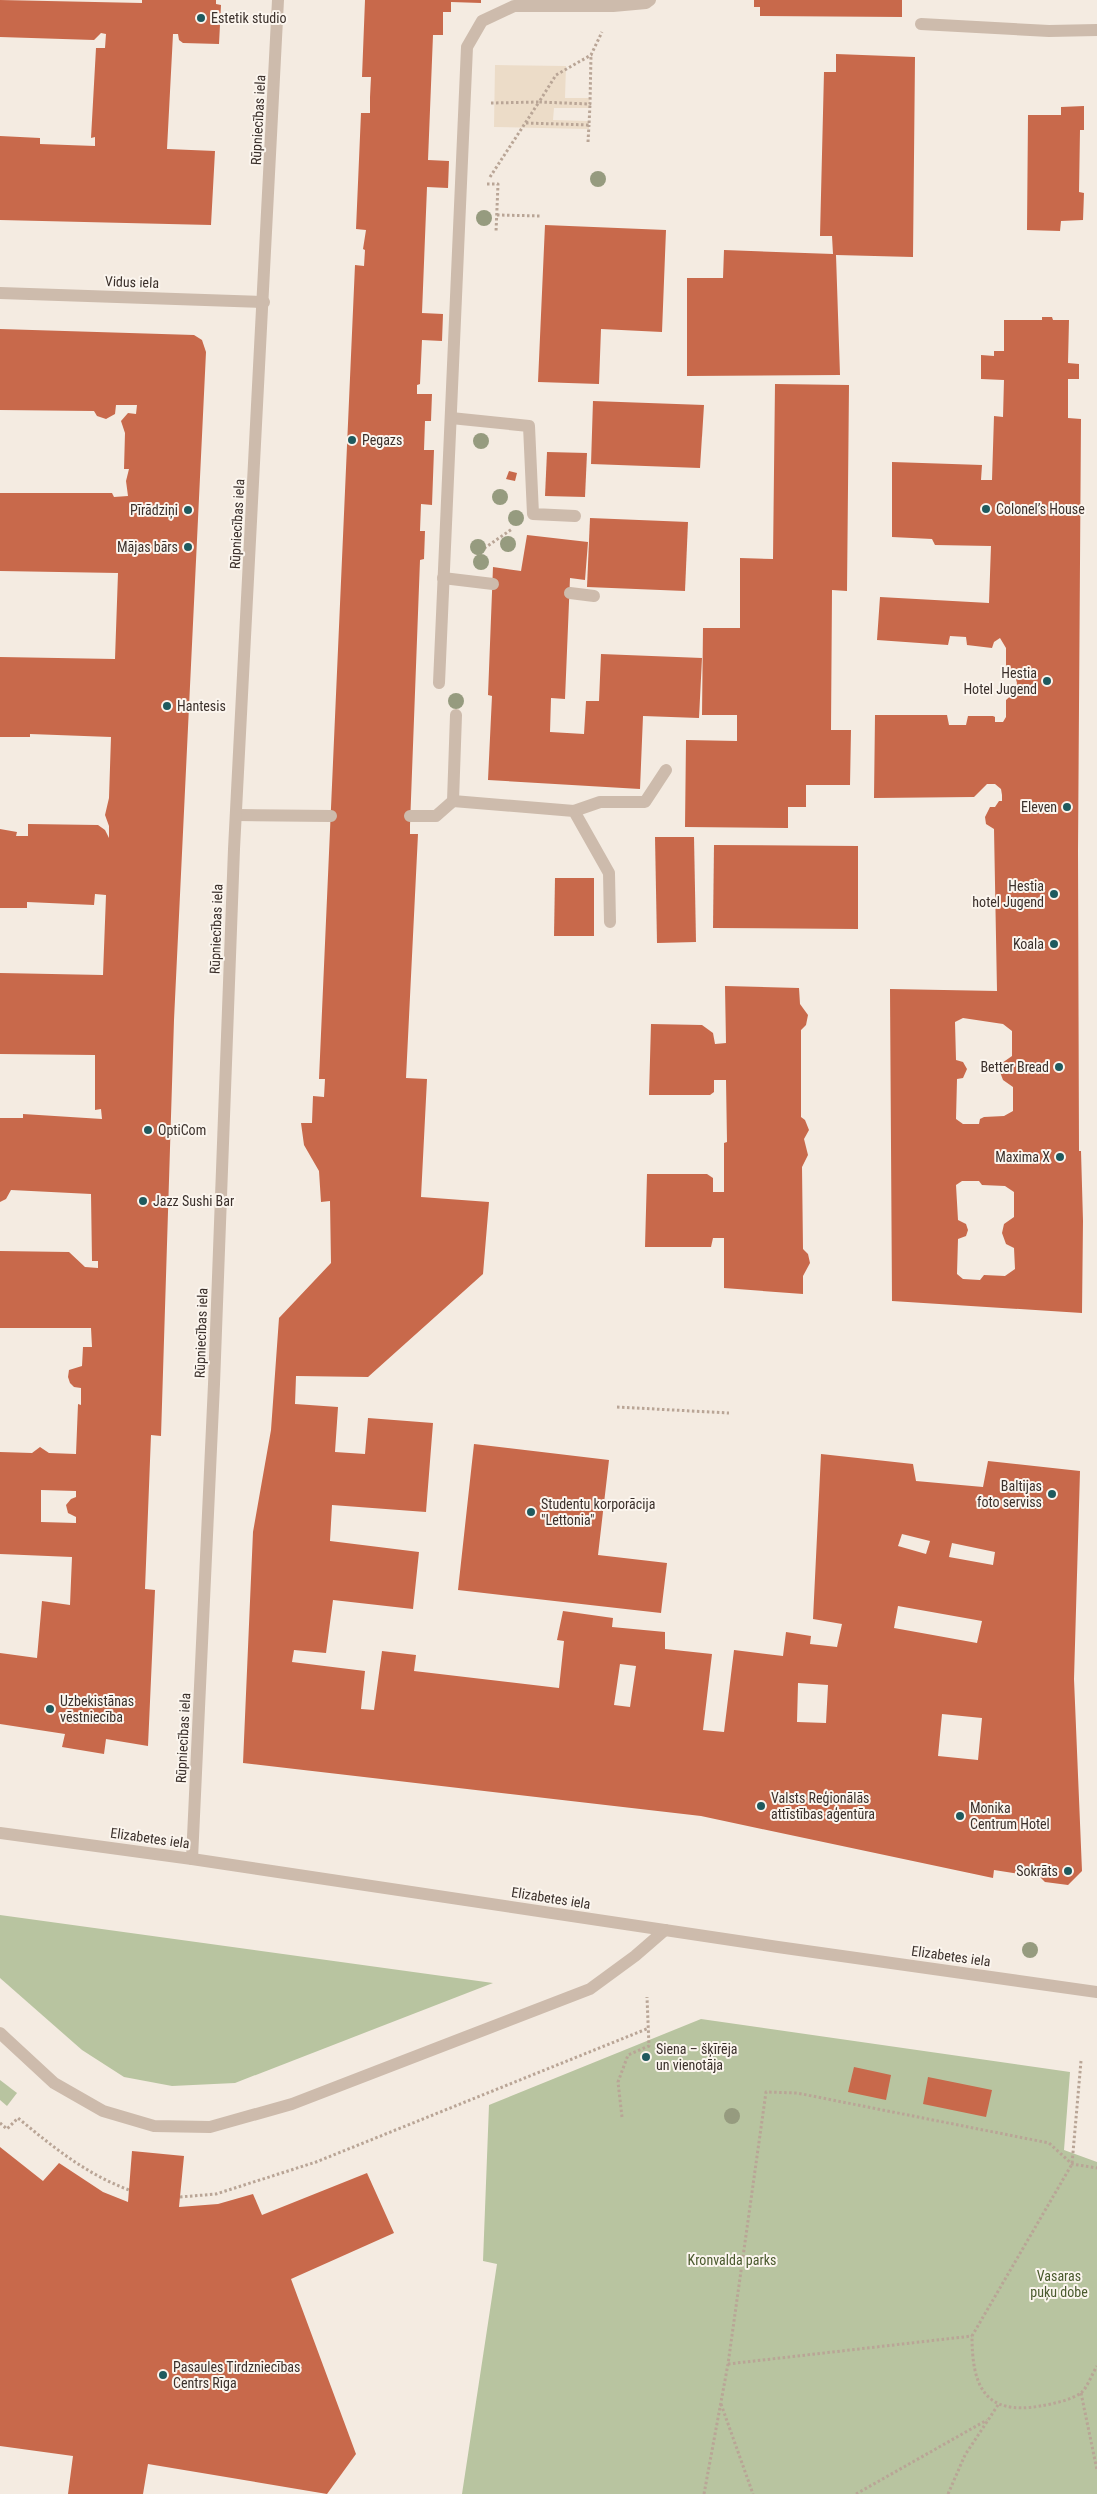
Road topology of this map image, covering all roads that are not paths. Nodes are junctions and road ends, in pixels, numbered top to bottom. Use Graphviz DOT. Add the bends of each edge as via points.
graph roads {
  1 [pos="278,0"];
  2 [pos="650,0"];
  3 [pos="921,24"];
  4 [pos="1097,30"];
  5 [pos="0,293"];
  6 [pos="264,302"];
  7 [pos="451,418"];
  8 [pos="575,516"];
  9 [pos="444,578"];
  10 [pos="493,584"];
  11 [pos="570,593"];
  12 [pos="594,596"];
  13 [pos="439,683"];
  14 [pos="456,715"];
  15 [pos="666,770"];
  16 [pos="453,801"];
  17 [pos="574,811"];
  18 [pos="236,815"];
  19 [pos="331,816"];
  20 [pos="410,816"];
  21 [pos="610,922"];
  22 [pos="0,1833"];
  23 [pos="192,1859"];
  24 [pos="665,1930"];
  25 [pos="1097,1992"];
  26 [pos="0,2033"];
  1 -- 6 [label="street, Rūpniecības iela"];
  2 -- 7 [label="street" via="613,6 514,6 482,21 467,47"];
  3 -- 4 [label="street" via="1048,31"];
  5 -- 6 [label="street, Vidus iela"];
  6 -- 18 [label="street, Rūpniecības iela"];
  7 -- 8 [label="street" via="529,426 532,514"];
  7 -- 9 [label="street"];
  9 -- 10 [label="street"];
  9 -- 13 [label="street"];
  11 -- 12 [label="street"];
  14 -- 16 [label="street"];
  15 -- 17 [label="street" via="646,802 600,802"];
  16 -- 17 [label="street"];
  16 -- 20 [label="street" via="436,816"];
  17 -- 21 [label="street" via="608,873"];
  18 -- 19 [label="street"];
  18 -- 23 [label="street, Rūpniecības iela"];
  22 -- 23 [label="street, Elizabetes iela"];
  23 -- 24 [label="street, Elizabetes iela"];
  24 -- 25 [label="street, Elizabetes iela"];
  24 -- 26 [label="street" via="590,1989 292,2104 210,2127 154,2126 103,2111 54,2082"];
}
